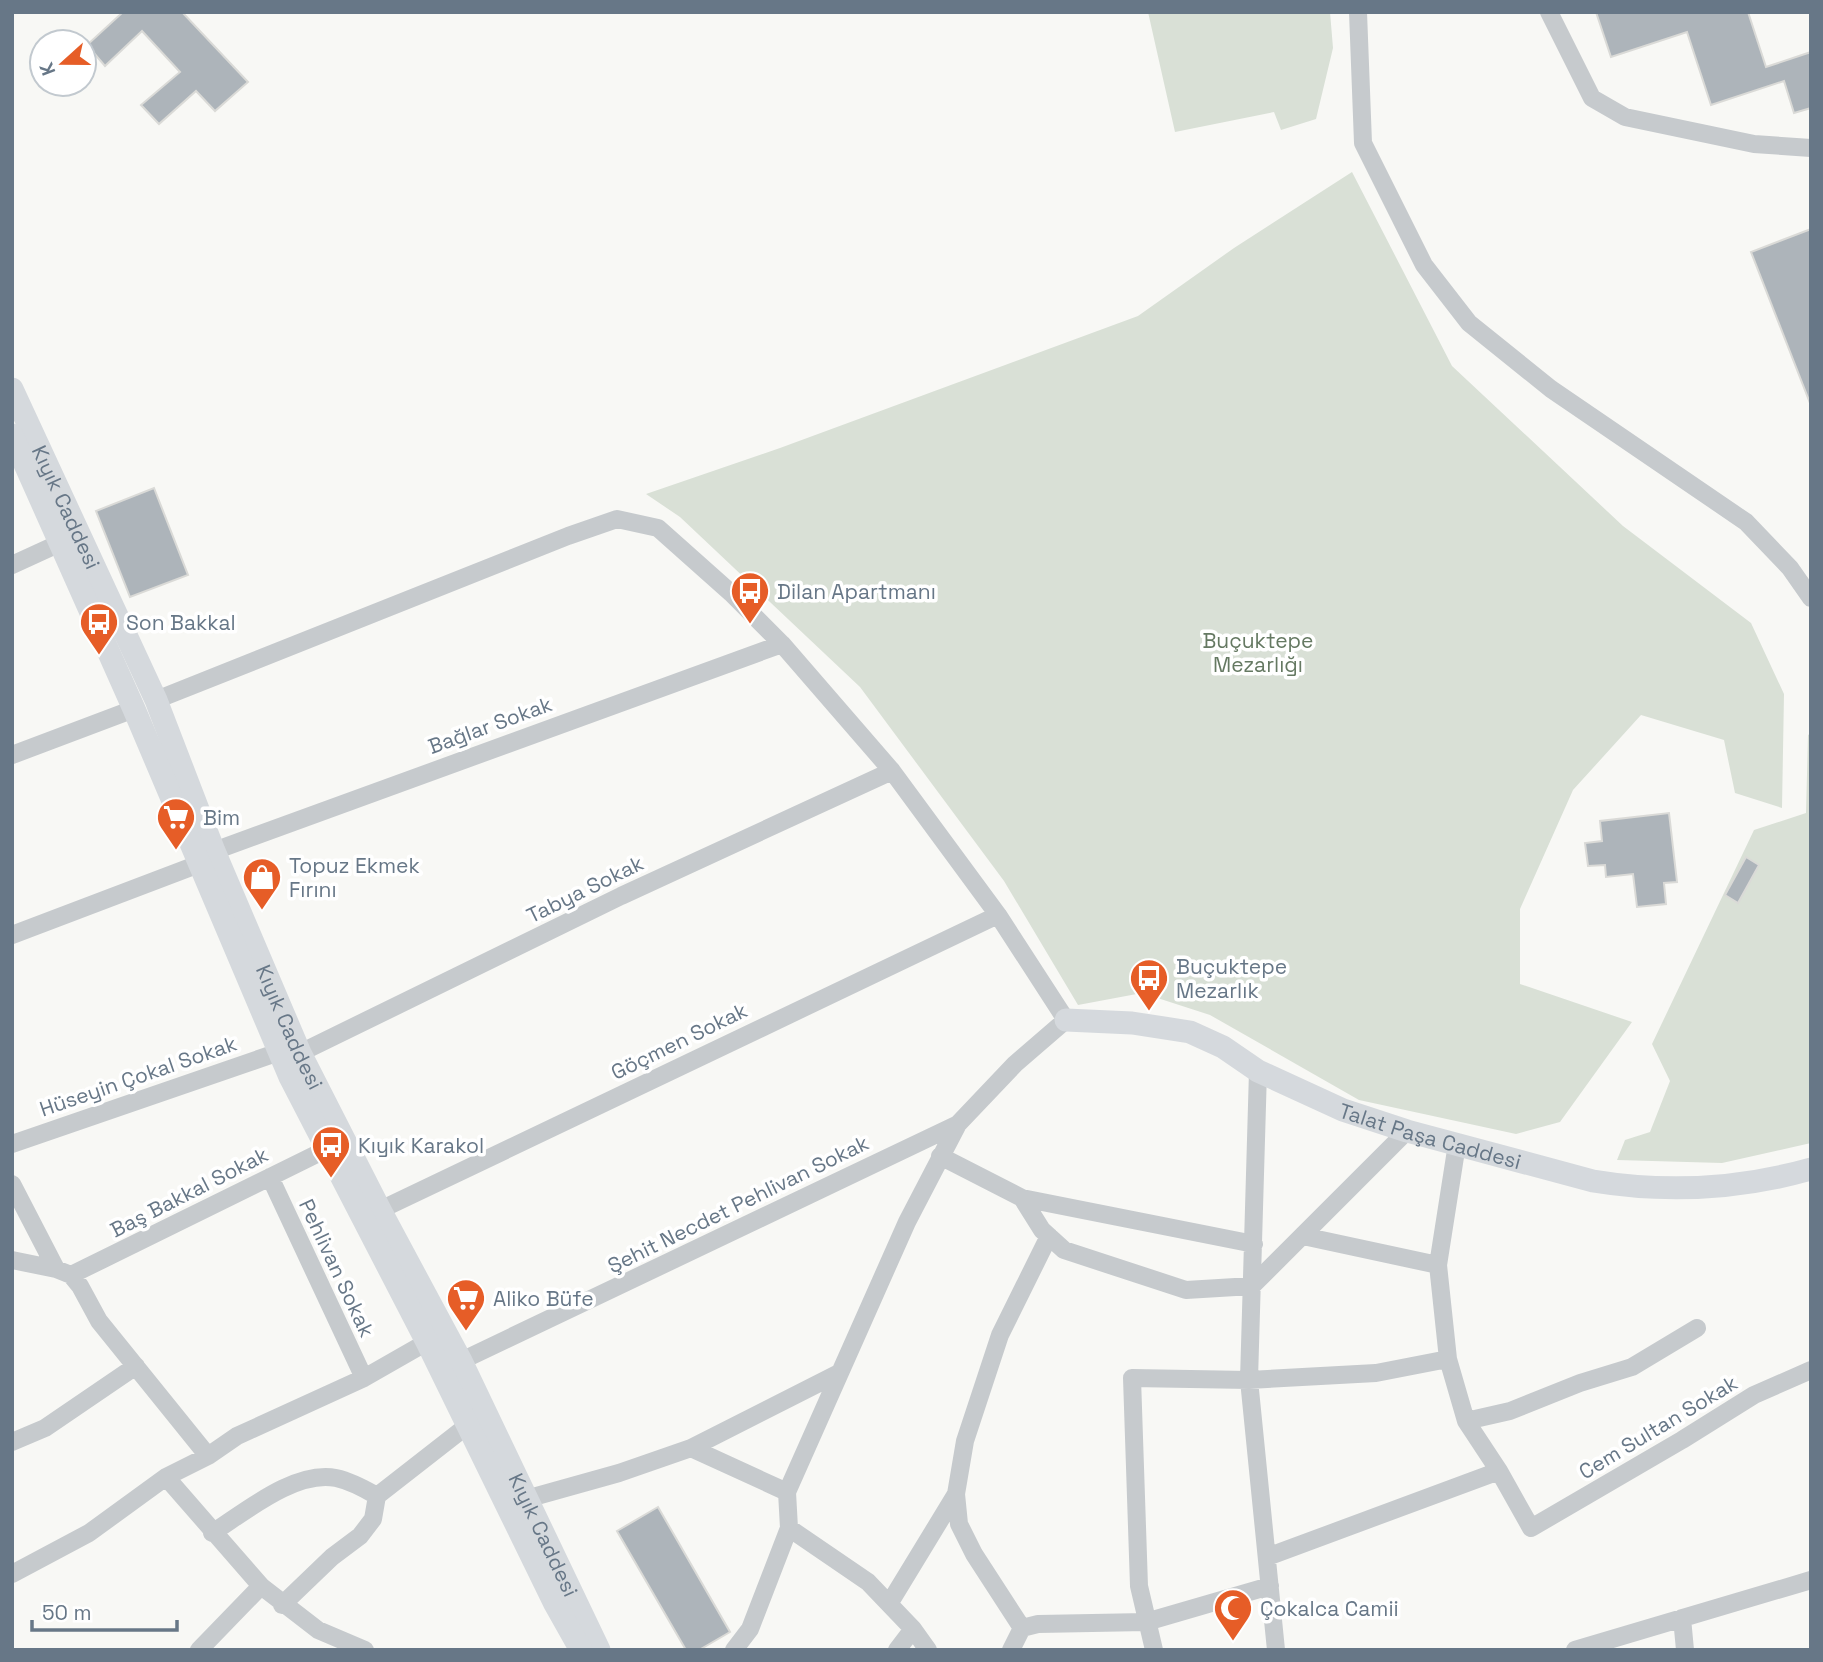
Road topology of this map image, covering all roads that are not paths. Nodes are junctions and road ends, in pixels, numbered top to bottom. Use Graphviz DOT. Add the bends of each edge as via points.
graph roads {
  1 [pos="1358,12"];
  2 [pos="1549,12"];
  3 [pos="1811,148"];
  4 [pos="12,389"];
  5 [pos="12,435"];
  6 [pos="60,543"];
  7 [pos="12,565"];
  8 [pos="1811,598"];
  9 [pos="782,644"];
  10 [pos="145,704"];
  11 [pos="12,755"];
  12 [pos="892,771"];
  13 [pos="206,857"];
  14 [pos="998,915"];
  15 [pos="12,935"];
  16 [pos="1066,1020"];
  17 [pos="290,1052"];
  18 [pos="1258,1071"];
  19 [pos="958,1124"];
  20 [pos="1407,1131"];
  21 [pos="12,1144"];
  22 [pos="1457,1144"];
  23 [pos="327,1149"];
  24 [pos="940,1156"];
  25 [pos="1811,1169"];
  26 [pos="270,1177"];
  27 [pos="12,1184"];
  28 [pos="1022,1198"];
  29 [pos="380,1210"];
  30 [pos="1049,1236"];
  31 [pos="1303,1236"];
  32 [pos="1254,1244"];
  33 [pos="12,1260"];
  34 [pos="1438,1265"];
  35 [pos="63,1272"];
  36 [pos="1252,1286"];
  37 [pos="1697,1328"];
  38 [pos="427,1342"];
  39 [pos="1448,1359"];
  40 [pos="136,1366"];
  41 [pos="452,1367"];
  42 [pos="839,1373"];
  43 [pos="1809,1377"];
  44 [pos="363,1378"];
  45 [pos="1249,1380"];
  46 [pos="1466,1421"];
  47 [pos="468,1424"];
  48 [pos="12,1442"];
  49 [pos="691,1448"];
  50 [pos="208,1456"];
  51 [pos="1499,1471"];
  52 [pos="166,1477"];
  53 [pos="787,1492"];
  54 [pos="956,1494"];
  55 [pos="377,1496"];
  56 [pos="526,1499"];
  57 [pos="789,1528"];
  58 [pos="212,1533"];
  59 [pos="1267,1557"];
  60 [pos="12,1574"];
  61 [pos="1811,1580"];
  62 [pos="261,1586"];
  63 [pos="1270,1586"];
  64 [pos="888,1604"];
  65 [pos="282,1605"];
  66 [pos="1682,1618"];
  67 [pos="1146,1622"];
  68 [pos="1022,1628"];
  69 [pos="913,1629"];
  70 [pos="199,1650"];
  71 [pos="365,1650"];
  72 [pos="581,1650"];
  73 [pos="599,1650"];
  74 [pos="734,1650"];
  75 [pos="897,1650"];
  76 [pos="928,1650"];
  77 [pos="1011,1650"];
  78 [pos="1154,1650"];
  79 [pos="1276,1650"];
  80 [pos="1575,1650"];
  81 [pos="1685,1650"];
  1 -- 8 [label="street" via="1363,143 1424,265 1469,323 1551,389 1746,522 1790,568"];
  2 -- 3 [label="street" via="1592,99 1625,117 1754,144"];
  4 -- 10 [label="main road, Kıyık Caddesi"];
  5 -- 6 [label="main road, Kıyık Caddesi"];
  6 -- 7 [label="street"];
  6 -- 10 [label="main road, Kıyık Caddesi"];
  9 -- 10 [label="street" via="658,528 617,519"];
  9 -- 12 [label="street"];
  9 -- 13 [label="street, Bağlar Sokak"];
  10 -- 11 [label="street"];
  10 -- 13 [label="main road, Kıyık Caddesi"];
  12 -- 14 [label="street"];
  12 -- 17 [label="street, Tabya Sokak"];
  13 -- 15 [label="street, Bağlar Sokak"];
  13 -- 17 [label="main road, Kıyık Caddesi"];
  14 -- 16 [label="street"];
  14 -- 29 [label="street, Göçmen Sokak"];
  16 -- 18 [label="main road, Talat Paşa Caddesi" via="1190,1032 1223,1046"];
  16 -- 19 [label="street" via="1014,1064"];
  17 -- 21 [label="street, Hüseyin Çokal Sokak"];
  17 -- 23 [label="main road, Kıyık Caddesi"];
  17 -- 29 [label="main road, Kıyık Caddesi"];
  18 -- 20 [label="main road, Talat Paşa Caddesi" via="1343,1110"];
  18 -- 32 [label="street"];
  19 -- 24 [label="street"];
  19 -- 41 [label="street, Şehit Necdet Pehlivan Sokak"];
  20 -- 22 [label="main road, Talat Paşa Caddesi"];
  20 -- 31 [label="street"];
  22 -- 25 [label="main road, Talat Paşa Caddesi" via="1593,1181 1648,1188 1750,1182"];
  22 -- 34 [label="street"];
  23 -- 26 [label="street, Baş Bakkal Sokak"];
  23 -- 38 [label="main road, Kıyık Caddesi"];
  24 -- 28 [label="street"];
  24 -- 42 [label="street"];
  26 -- 35 [label="street, Baş Bakkal Sokak"];
  26 -- 44 [label="street, Pehlivan Sokak"];
  27 -- 35 [label="street"];
  28 -- 30 [label="street"];
  28 -- 32 [label="street"];
  29 -- 41 [label="main road, Kıyık Caddesi"];
  30 -- 36 [label="street" via="1064,1250 1186,1290"];
  30 -- 54 [label="street" via="1000,1335 965,1441"];
  31 -- 34 [label="street"];
  31 -- 36 [label="street"];
  32 -- 36 [label="street"];
  33 -- 35 [label="street"];
  34 -- 39 [label="street"];
  35 -- 40 [label="street" via="80,1286 99,1321"];
  36 -- 45 [label="street"];
  37 -- 46 [label="street" via="1632,1367 1510,1411"];
  38 -- 41 [label="main road, Kıyık Caddesi"];
  38 -- 44 [label="street"];
  39 -- 45 [label="street" via="1376,1373"];
  39 -- 46 [label="street"];
  40 -- 48 [label="street" via="46,1428"];
  40 -- 50 [label="street"];
  41 -- 47 [label="main road, Kıyık Caddesi"];
  41 -- 56 [label="main road, Kıyık Caddesi"];
  42 -- 49 [label="street"];
  42 -- 53 [label="street"];
  43 -- 51 [label="street, Cem Sultan Sokak" via="1754,1395 1531,1528"];
  44 -- 50 [label="street" via="237,1436"];
  45 -- 59 [label="street"];
  45 -- 67 [label="street" via="1132,1378 1139,1586"];
  46 -- 51 [label="street"];
  47 -- 55 [label="street"];
  47 -- 72 [label="main road, Kıyık Caddesi"];
  49 -- 53 [label="street"];
  49 -- 56 [label="street"];
  50 -- 52 [label="street"];
  51 -- 59 [label="street"];
  52 -- 58 [label="street"];
  52 -- 60 [label="street" via="89,1533"];
  53 -- 57 [label="street"];
  54 -- 64 [label="street"];
  54 -- 68 [label="street" via="960,1524 974,1554"];
  55 -- 58 [label="street" via="336,1478 314,1478 285,1487"];
  55 -- 65 [label="street" via="373,1519 360,1536"];
  56 -- 73 [label="main road, Kıyık Caddesi"];
  57 -- 64 [label="street" via="868,1582"];
  57 -- 74 [label="street" via="750,1629"];
  58 -- 62 [label="street"];
  59 -- 63 [label="street"];
  61 -- 66 [label="street"];
  62 -- 65 [label="street"];
  62 -- 70 [label="street"];
  63 -- 67 [label="street"];
  63 -- 79 [label="street"];
  64 -- 69 [label="street"];
  65 -- 71 [label="street" via="318,1630"];
  66 -- 80 [label="street"];
  66 -- 81 [label="street"];
  67 -- 68 [label="street" via="1038,1623"];
  67 -- 78 [label="street"];
  68 -- 77 [label="street"];
  69 -- 75 [label="street"];
  69 -- 76 [label="street"];
}
